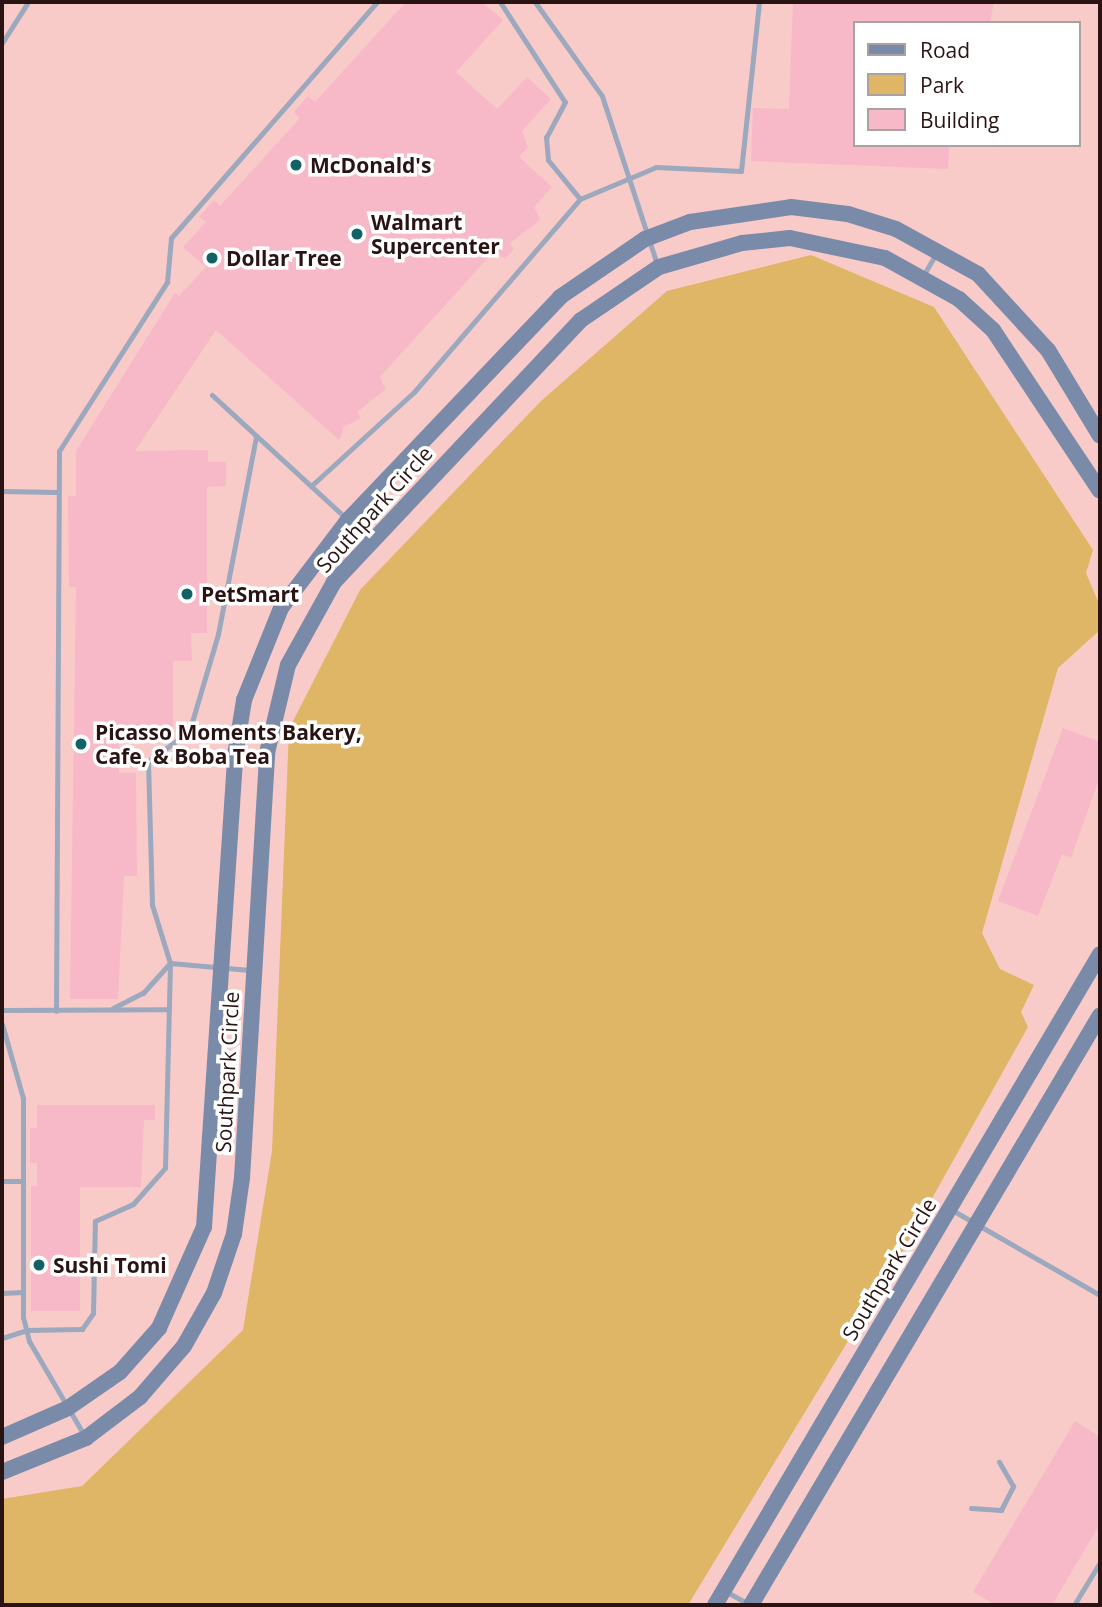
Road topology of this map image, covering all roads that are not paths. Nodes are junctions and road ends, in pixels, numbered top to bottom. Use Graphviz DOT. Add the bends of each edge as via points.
graph roads {
  1 [pos="28,2"];
  2 [pos="377,2"];
  3 [pos="500,2"];
  4 [pos="535,2"];
  5 [pos="759,2"];
  6 [pos="2,43"];
  7 [pos="626,176"];
  8 [pos="580,199"];
  9 [pos="645,239"];
  10 [pos="938,249"];
  11 [pos="659,267"];
  12 [pos="923,276"];
  13 [pos="212,395"];
  14 [pos="256,436"];
  15 [pos="1100,436"];
  16 [pos="311,486"];
  17 [pos="2,491"];
  18 [pos="1100,491"];
  19 [pos="55,492"];
  20 [pos="348,520"];
  21 [pos="371,541"];
  22 [pos="1100,954"];
  23 [pos="170,963"];
  24 [pos="221,963"];
  25 [pos="253,971"];
  26 [pos="112,1009"];
  27 [pos="169,1009"];
  28 [pos="2,1010"];
  29 [pos="55,1011"];
  30 [pos="1100,1014"];
  31 [pos="2,1024"];
  32 [pos="2,1181"];
  33 [pos="23,1181"];
  34 [pos="950,1208"];
  35 [pos="976,1223"];
  36 [pos="23,1292"];
  37 [pos="2,1293"];
  38 [pos="1100,1295"];
  39 [pos="26,1330"];
  40 [pos="2,1338"];
  41 [pos="68,1408"];
  42 [pos="2,1437"];
  43 [pos="86,1438"];
  44 [pos="999,1462"];
  45 [pos="2,1472"];
  46 [pos="971,1508"];
  47 [pos="1100,1562"];
  48 [pos="724,1590"];
  49 [pos="715,1605"];
  50 [pos="750,1605"];
  51 [pos="1074,1605"];
  1 -- 6 [label="lane"];
  2 -- 19 [label="lane" via="171,238 167,282 68,430 55,466"];
  3 -- 8 [label="lane" via="565,102 546,137 548,160"];
  4 -- 7 [label="lane" via="602,96"];
  5 -- 7 [label="lane" via="741,171 656,167"];
  7 -- 8 [label="lane"];
  7 -- 9 [label="lane"];
  8 -- 16 [label="lane" via="414,392"];
  9 -- 10 [label="street, Southpark Circle" via="690,222 791,207 848,214"];
  9 -- 11 [label="lane"];
  9 -- 20 [label="street, Southpark Circle" via="560,297"];
  10 -- 12 [label="lane"];
  10 -- 15 [label="street, Southpark Circle" via="1016,309"];
  11 -- 12 [label="street, Southpark Circle" via="699,252 790,238 841,244"];
  11 -- 21 [label="street, Southpark Circle" via="581,320"];
  12 -- 18 [label="street, Southpark Circle" via="993,330"];
  13 -- 14 [label="lane"];
  14 -- 16 [label="lane"];
  14 -- 23 [label="lane" via="218,634 188,732 148,761 152,905"];
  16 -- 20 [label="lane"];
  17 -- 19 [label="lane"];
  19 -- 29 [label="lane"];
  20 -- 21 [label="lane"];
  20 -- 24 [label="street, Southpark Circle" via="281,608 244,700"];
  21 -- 25 [label="street, Southpark Circle" via="308,623 274,707"];
  22 -- 34 [label="street, Southpark Circle"];
  23 -- 24 [label="lane"];
  23 -- 26 [label="lane" via="143,993"];
  23 -- 27 [label="lane"];
  24 -- 25 [label="lane"];
  24 -- 41 [label="street, Southpark Circle" via="204,1227 159,1328 120,1372"];
  25 -- 43 [label="street, Southpark Circle" via="242,1178 234,1234 214,1293 184,1346 140,1397"];
  26 -- 27 [label="lane"];
  26 -- 29 [label="lane"];
  27 -- 39 [label="lane" via="165,1168 133,1203 95,1221 93,1314 82,1329"];
  28 -- 29 [label="lane"];
  30 -- 35 [label="street"];
  31 -- 33 [label="lane" via="23,1098"];
  32 -- 33 [label="lane"];
  33 -- 36 [label="lane"];
  34 -- 35 [label="lane"];
  34 -- 48 [label="street, Southpark Circle"];
  35 -- 38 [label="lane"];
  35 -- 50 [label="street"];
  36 -- 37 [label="lane"];
  36 -- 39 [label="lane"];
  39 -- 40 [label="lane"];
  39 -- 41 [label="lane"];
  41 -- 42 [label="street, Southpark Circle"];
  41 -- 43 [label="lane"];
  43 -- 45 [label="street, Southpark Circle"];
  44 -- 46 [label="lane" via="1013,1486 1001,1510 990,1514"];
  47 -- 51 [label="lane"];
  48 -- 49 [label="street, Southpark Circle"];
  48 -- 50 [label="lane"];
}
